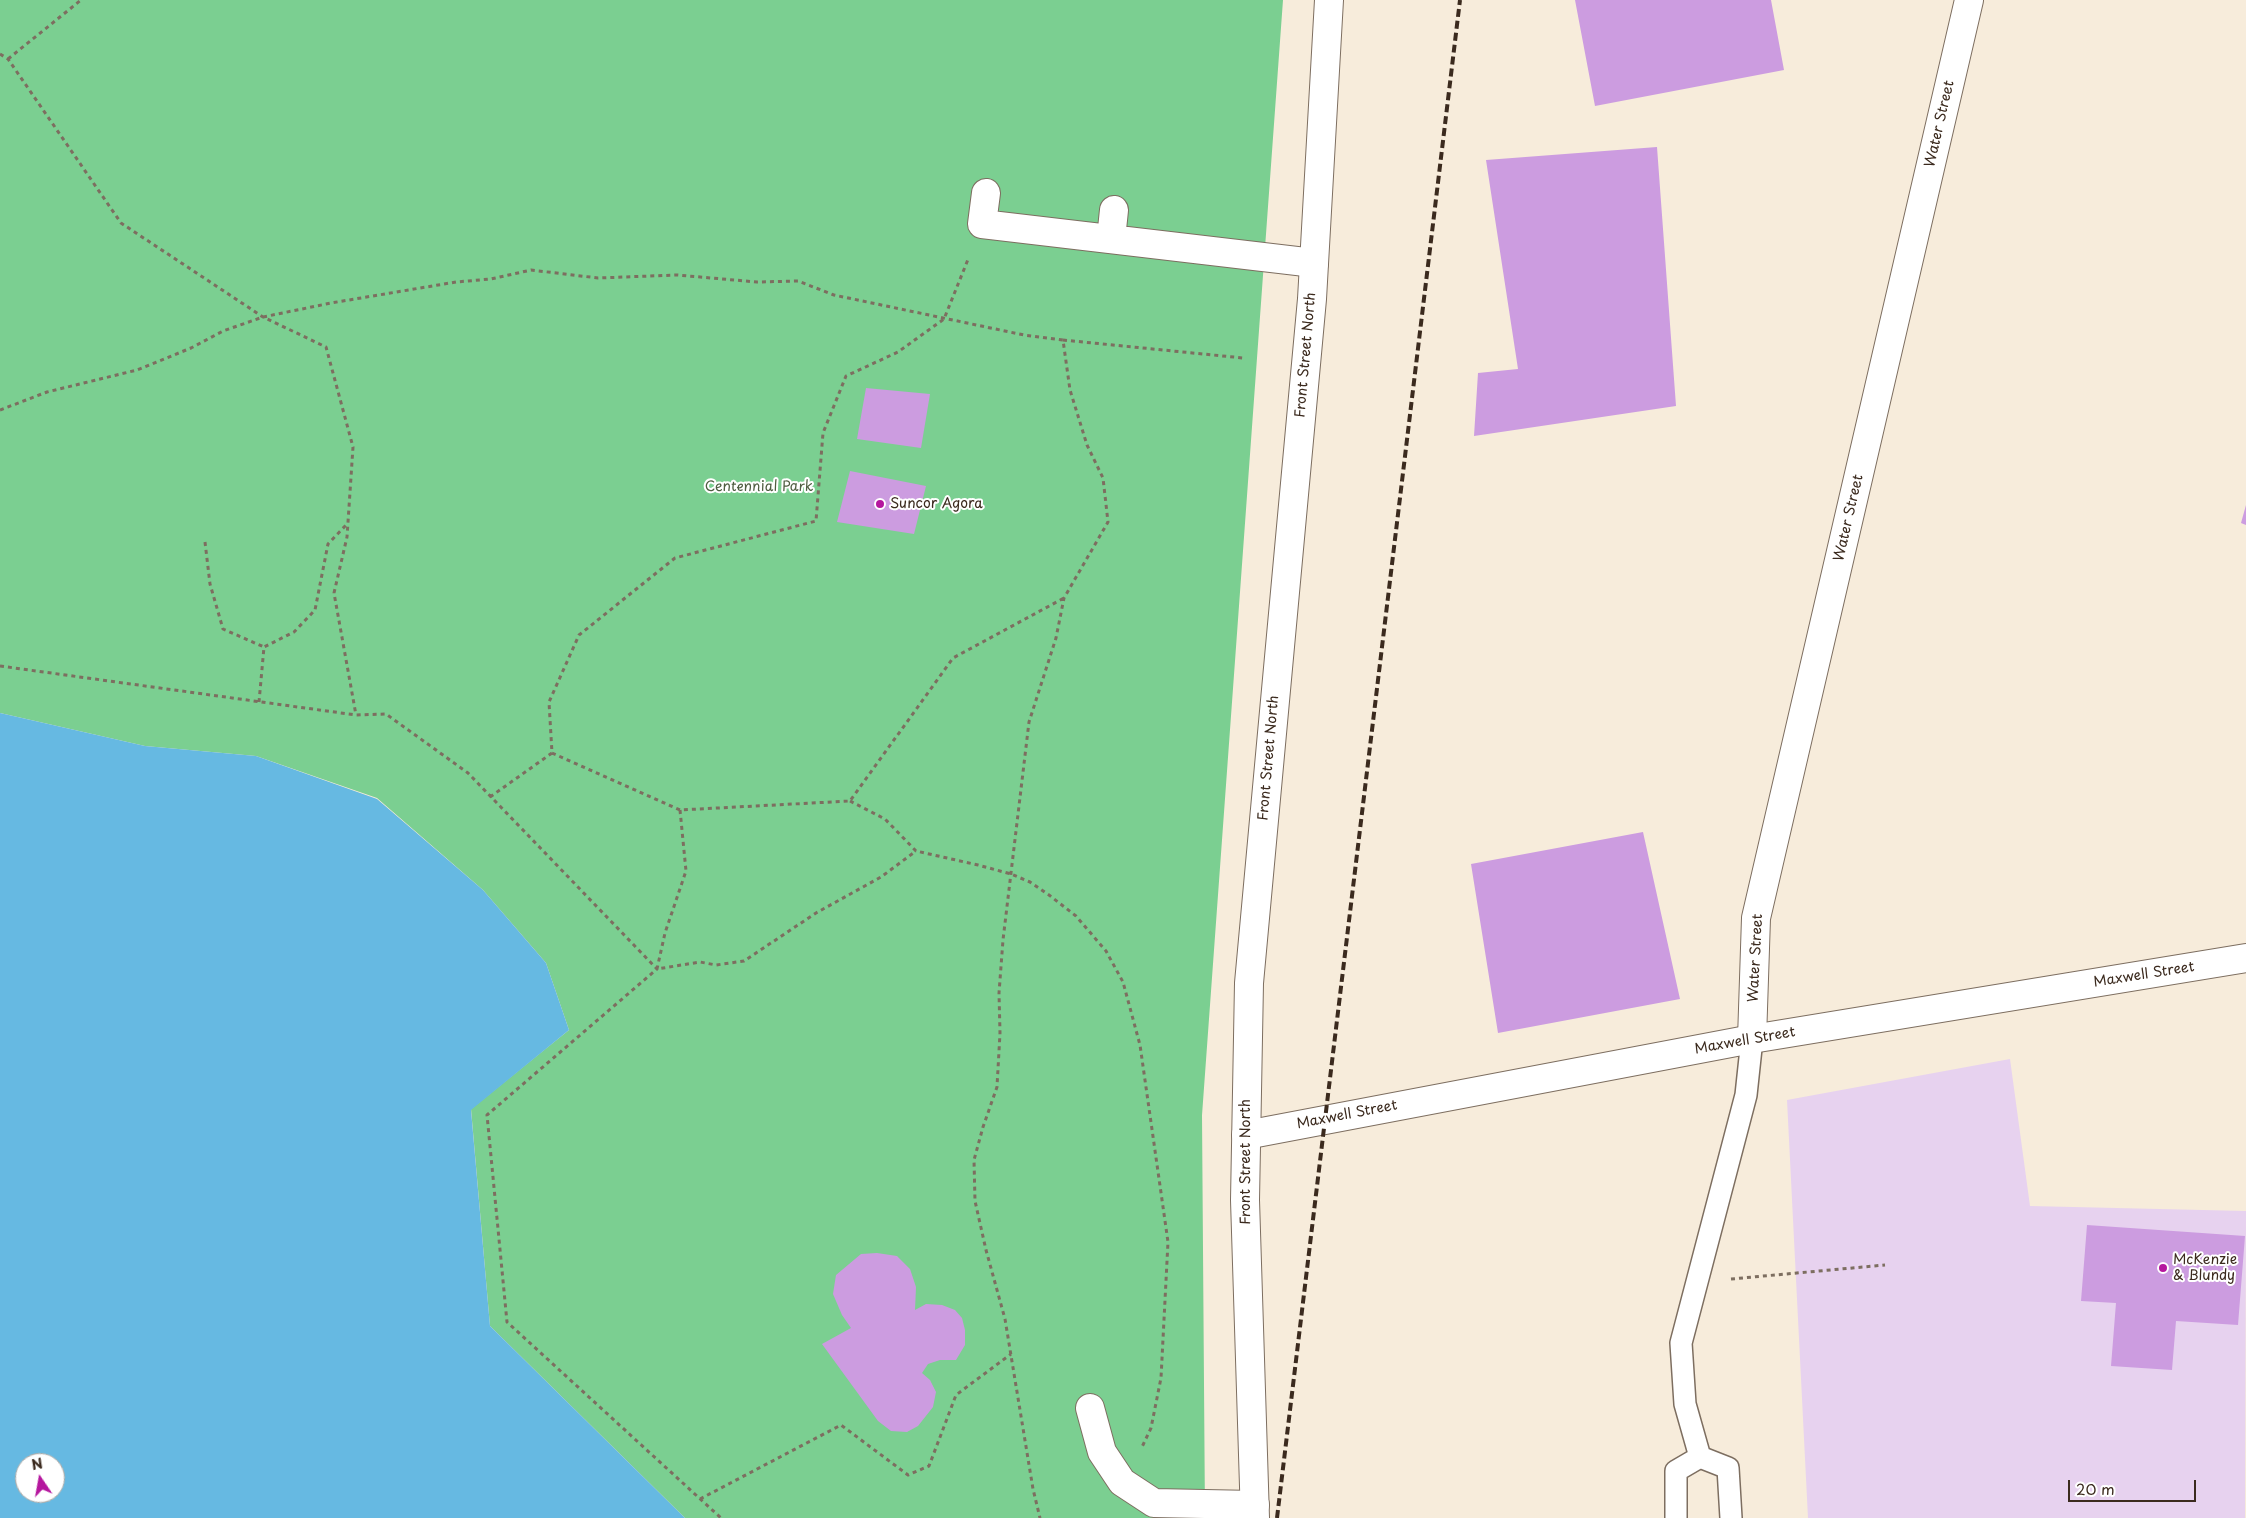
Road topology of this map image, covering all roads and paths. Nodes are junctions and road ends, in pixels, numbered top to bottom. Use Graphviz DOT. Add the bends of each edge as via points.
graph roads {
  1 [pos="81,0"];
  2 [pos="1329,0"];
  3 [pos="1969,0"];
  4 [pos="0,54"];
  5 [pos="8,60"];
  6 [pos="986,193"];
  7 [pos="1114,210"];
  8 [pos="982,224"];
  9 [pos="1111,239"];
  10 [pos="1314,263"];
  11 [pos="263,317"];
  12 [pos="944,319"];
  13 [pos="1062,340"];
  14 [pos="1243,358"];
  15 [pos="0,410"];
  16 [pos="348,523"];
  17 [pos="205,542"];
  18 [pos="1064,598"];
  19 [pos="264,647"];
  20 [pos="0,666"];
  21 [pos="259,702"];
  22 [pos="356,715"];
  23 [pos="552,753"];
  24 [pos="490,797"];
  25 [pos="850,801"];
  26 [pos="680,810"];
  27 [pos="916,851"];
  28 [pos="1011,874"];
  29 [pos="2246,958"];
  30 [pos="657,969"];
  31 [pos="1752,1039"];
  32 [pos="1246,1135"];
  33 [pos="1885,1265"];
  34 [pos="1771,1276"];
  35 [pos="1011,1354"];
  36 [pos="1090,1408"];
  37 [pos="1700,1457"];
  38 [pos="1122,1482"];
  39 [pos="700,1499"];
  40 [pos="1255,1512"];
  41 [pos="721,1518"];
  42 [pos="1040,1518"];
  43 [pos="1676,1518"];
  44 [pos="1731,1518"];
  1 -- 5 [label="path"];
  2 -- 10 [label="street, Front Street North"];
  3 -- 31 [label="street, Water Street" via="1756,918"];
  4 -- 5 [label="path"];
  5 -- 11 [label="path" via="121,223"];
  6 -- 8 [label="street"];
  7 -- 9 [label="street"];
  8 -- 9 [label="street"];
  8 -- 12 [label="path"];
  9 -- 10 [label="street"];
  10 -- 32 [label="street, Front Street North" via="1249,983"];
  11 -- 12 [label="path" via="531,270 598,278 677,275 757,282 798,281 834,295"];
  11 -- 15 [label="path" via="223,331 137,370 47,392"];
  11 -- 16 [label="path" via="326,347 353,447"];
  12 -- 13 [label="path"];
  12 -- 23 [label="path" via="898,352 846,376 823,433 816,521 675,558 579,635 549,702"];
  13 -- 14 [label="path"];
  13 -- 18 [label="path" via="1070,390 1087,445 1103,478 1108,522"];
  16 -- 19 [label="path" via="328,544 315,610 294,632"];
  16 -- 22 [label="path" via="334,593"];
  17 -- 19 [label="path" via="210,584 222,629"];
  18 -- 25 [label="path" via="953,658"];
  18 -- 28 [label="path" via="1056,638 1030,722"];
  19 -- 21 [label="path"];
  20 -- 21 [label="path"];
  21 -- 22 [label="path"];
  22 -- 24 [label="path" via="386,714 468,773"];
  23 -- 24 [label="path"];
  23 -- 26 [label="path"];
  24 -- 30 [label="path"];
  25 -- 26 [label="path"];
  25 -- 27 [label="path" via="885,819"];
  26 -- 30 [label="path" via="686,871 665,933"];
  27 -- 28 [label="path"];
  27 -- 30 [label="path" via="881,877 816,913 744,961 716,965 700,962"];
  28 -- 35 [label="path" via="999,993 997,1086 974,1160 975,1200"];
  28 -- 38 [label="path" via="1049,894 1076,916 1106,951 1123,982 1140,1045 1166,1217 1167,1282 1157,1403 1151,1428"];
  29 -- 31 [label="street, Maxwell Street"];
  30 -- 39 [label="path" via="487,1115 507,1322"];
  31 -- 32 [label="street, Maxwell Street"];
  31 -- 37 [label="lane" via="1746,1096 1681,1343 1685,1404"];
  32 -- 40 [label="street, Front Street North" via="1245,1200"];
  33 -- 34 [label="path"];
  35 -- 39 [label="path" via="956,1395 929,1466 908,1475 841,1425"];
  35 -- 42 [label="path"];
  36 -- 38 [label="street" via="1102,1452"];
  37 -- 43 [label="lane" via="1676,1472"];
  37 -- 44 [label="lane" via="1728,1468"];
  38 -- 40 [label="street" via="1154,1503"];
  39 -- 41 [label="path"];
}
